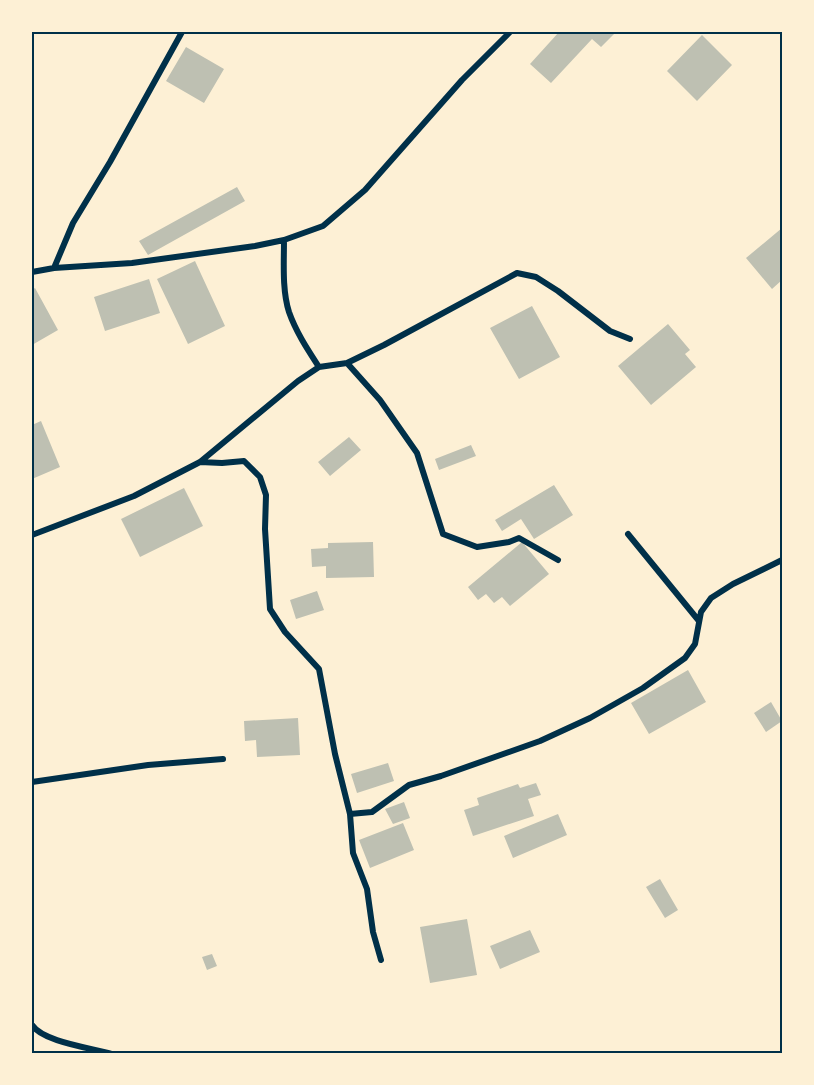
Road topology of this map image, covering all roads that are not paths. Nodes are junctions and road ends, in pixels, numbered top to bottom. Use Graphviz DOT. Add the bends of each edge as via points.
graph roads {
  1 [pos="182,32"];
  2 [pos="510,32"];
  3 [pos="284,240"];
  4 [pos="54,268"];
  5 [pos="32,273"];
  6 [pos="630,339"];
  7 [pos="347,363"];
  8 [pos="319,367"];
  9 [pos="200,462"];
  10 [pos="628,534"];
  11 [pos="32,535"];
  12 [pos="558,560"];
  13 [pos="783,560"];
  14 [pos="699,621"];
  15 [pos="224,759"];
  16 [pos="32,782"];
  17 [pos="350,814"];
  18 [pos="381,960"];
  19 [pos="32,1025"];
  20 [pos="112,1053"];
  1 -- 4 [label="street" via="73,223"];
  2 -- 3 [label="street" via="345,208 323,226"];
  3 -- 4 [label="street" via="132,263"];
  3 -- 8 [label="street" via="289,312"];
  4 -- 5 [label="street"];
  6 -- 7 [label="street" via="610,331 536,277 517,273"];
  7 -- 8 [label="street"];
  7 -- 12 [label="street" via="380,400 417,453 443,534 477,546 519,538"];
  8 -- 9 [label="street"];
  9 -- 11 [label="street" via="134,496"];
  9 -- 17 [label="street" via="244,461 260,477 266,495 270,609 319,669"];
  10 -- 14 [label="street"];
  13 -- 14 [label="street" via="718,593 705,605"];
  14 -- 17 [label="street" via="695,644 685,658 617,703 540,741 409,785 372,812"];
  15 -- 16 [label="street" via="148,765"];
  17 -- 18 [label="street" via="353,853 367,889"];
  19 -- 20 [label="street" via="56,1040"];
}
